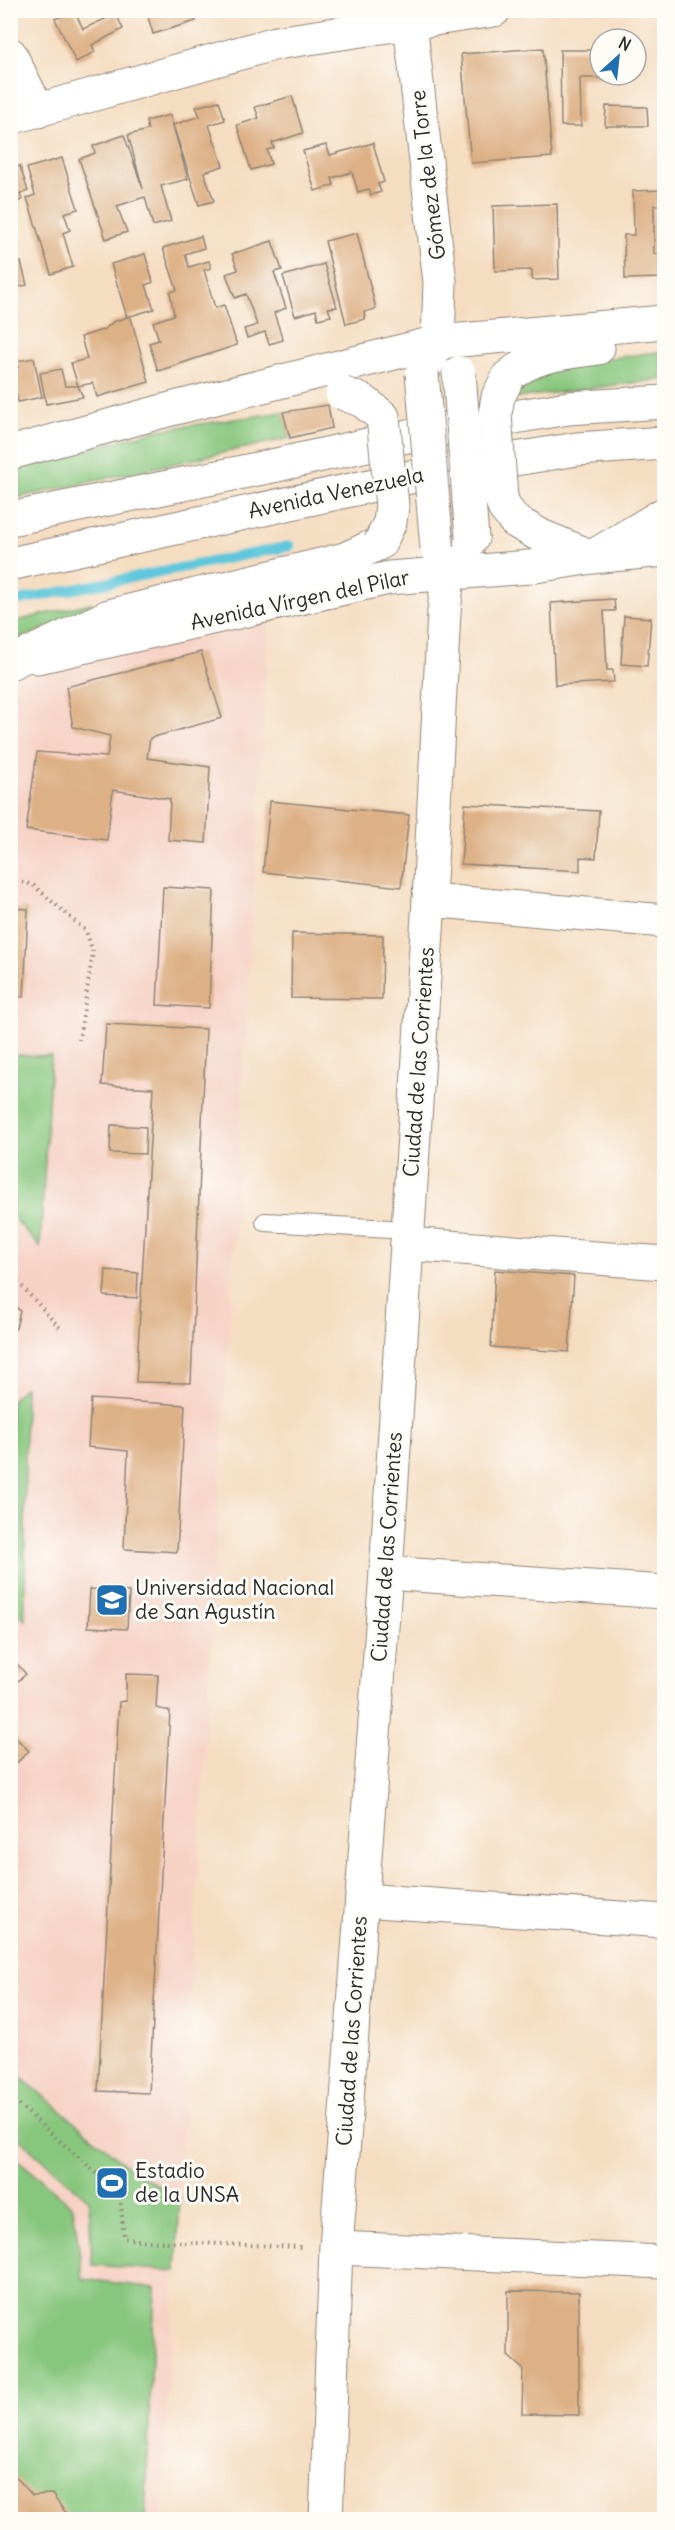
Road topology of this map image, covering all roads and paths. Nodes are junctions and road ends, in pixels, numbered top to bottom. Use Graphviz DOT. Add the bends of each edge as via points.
graph roads {
  1 [pos="494,10"];
  2 [pos="407,17"];
  3 [pos="10,54"];
  4 [pos="24,114"];
  5 [pos="664,322"];
  6 [pos="664,337"];
  7 [pos="438,342"];
  8 [pos="664,402"];
  9 [pos="167,410"];
  10 [pos="664,443"];
  11 [pos="10,453"];
  12 [pos="664,514"];
  13 [pos="10,519"];
  14 [pos="664,550"];
  15 [pos="592,557"];
  16 [pos="442,561"];
  17 [pos="10,564"];
  18 [pos="10,663"];
  19 [pos="10,882"];
  20 [pos="429,900"];
  21 [pos="664,921"];
  22 [pos="79,1040"];
  23 [pos="265,1222"];
  24 [pos="408,1237"];
  25 [pos="664,1263"];
  26 [pos="10,1272"];
  27 [pos="61,1329"];
  28 [pos="386,1573"];
  29 [pos="664,1592"];
  30 [pos="362,1900"];
  31 [pos="664,1921"];
  32 [pos="10,2097"];
  33 [pos="336,2248"];
  34 [pos="664,2262"];
  35 [pos="326,2520"];
  1 -- 2 [label="street"];
  2 -- 4 [label="street" via="276,43"];
  2 -- 7 [label="street, Gómez de la Torre" via="440,282"];
  3 -- 4 [label="street"];
  5 -- 7 [label="street"];
  6 -- 15 [label="street, bridge" via="535,358 508,377 498,397 495,414 504,507 515,521 541,536"];
  7 -- 9 [label="street"];
  7 -- 16 [label="street, Ciudad de las Corrientes, bridge" via="422,373"];
  7 -- 16 [label="street, Ciudad de las Corrientes, bridge" via="459,374 472,538"];
  8 -- 13 [label="street, Avenida Venezuela" via="568,408 426,432"];
  9 -- 11 [label="street"];
  9 -- 18 [label="street, bridge" via="329,392 363,401 383,417 392,506 390,522 380,543 345,559 109,616"];
  10 -- 17 [label="street, Avenida Venezuela" via="578,449 429,473"];
  12 -- 15 [label="street"];
  14 -- 15 [label="street, Avenida Vírgen del Pilar"];
  15 -- 16 [label="street, Avenida Vírgen del Pilar" via="529,567"];
  16 -- 18 [label="street, Avenida Vírgen del Pilar" via="389,578"];
  16 -- 20 [label="street, Ciudad de las Corrientes" via="443,619"];
  19 -- 22 [label="path" via="32,884 86,931 93,952"];
  20 -- 21 [label="street"];
  20 -- 24 [label="street, Ciudad de las Corrientes"];
  23 -- 24 [label="lane"];
  24 -- 25 [label="street"];
  24 -- 28 [label="street, Ciudad de las Corrientes"];
  26 -- 27 [label="path"];
  28 -- 29 [label="street"];
  28 -- 30 [label="street, Ciudad de las Corrientes"];
  30 -- 31 [label="street"];
  30 -- 33 [label="street, Ciudad de las Corrientes"];
  32 -- 33 [label="path" via="120,2194 124,2238"];
  33 -- 34 [label="street"];
  33 -- 35 [label="street, Ciudad de las Corrientes"];
}
